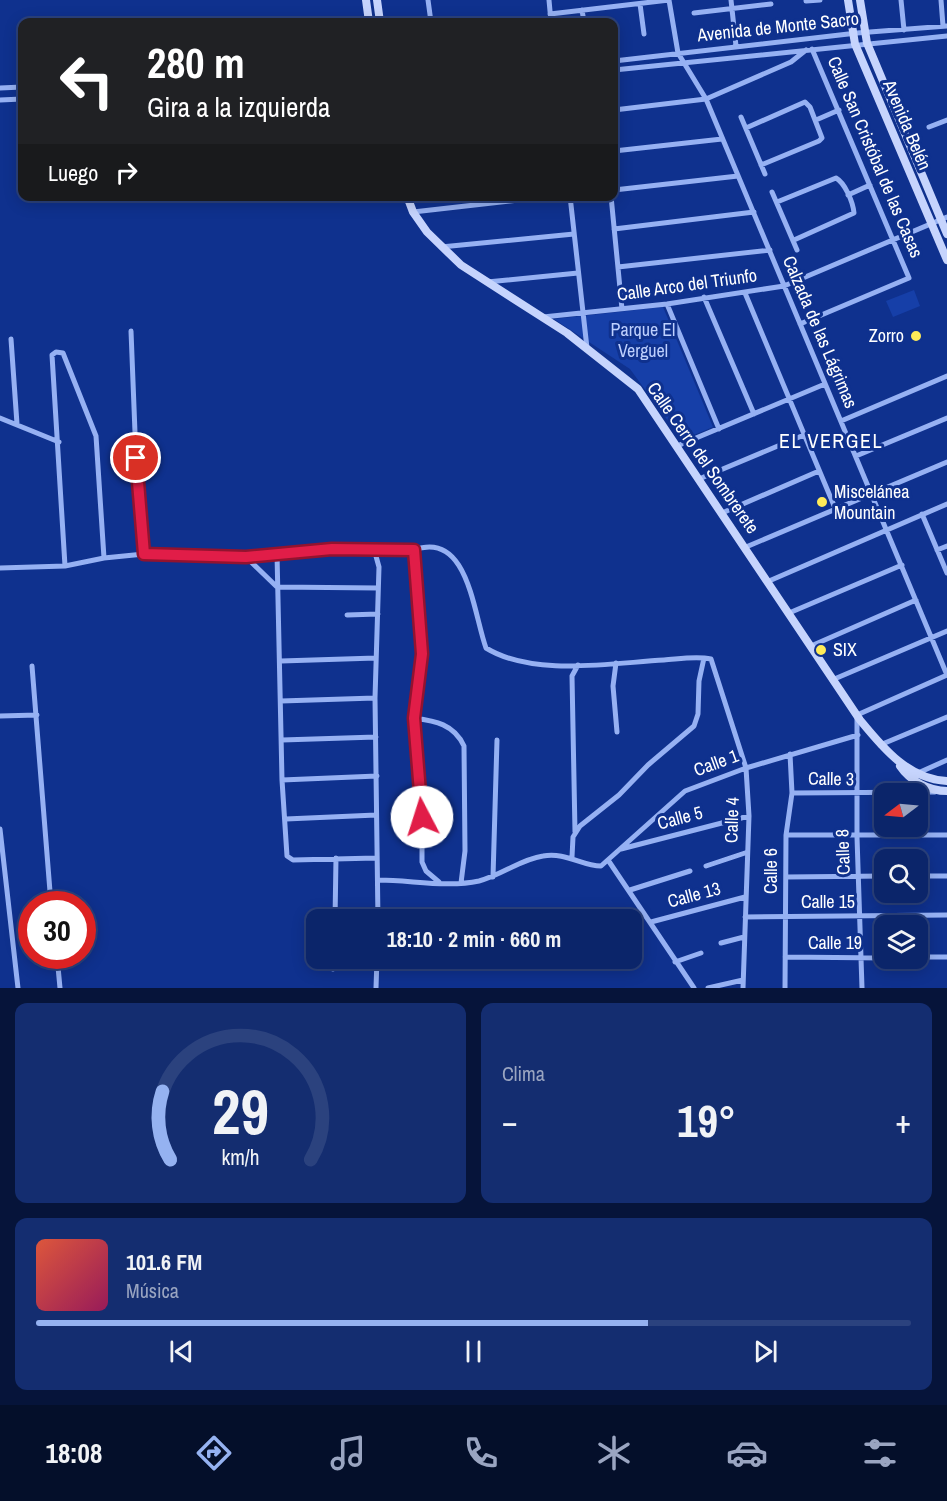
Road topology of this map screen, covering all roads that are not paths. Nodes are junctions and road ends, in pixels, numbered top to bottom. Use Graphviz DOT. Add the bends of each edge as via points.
graph roads {
  1 [pos="366,0"];
  2 [pos="377,0"];
  3 [pos="428,0"];
  4 [pos="549,0"];
  5 [pos="669,0"];
  6 [pos="731,0"];
  7 [pos="820,0"];
  8 [pos="848,0"];
  9 [pos="860,0"];
  10 [pos="901,0"];
  11 [pos="941,0"];
  12 [pos="806,2"];
  13 [pos="640,4"];
  14 [pos="771,4"];
  15 [pos="732,8"];
  16 [pos="582,10"];
  17 [pos="694,13"];
  18 [pos="550,14"];
  19 [pos="368,18"];
  20 [pos="379,18"];
  21 [pos="430,18"];
  22 [pos="550,18"];
  23 [pos="583,18"];
  24 [pos="945,26"];
  25 [pos="904,30"];
  26 [pos="864,32"];
  27 [pos="853,33"];
  28 [pos="644,34"];
  29 [pos="947,36"];
  30 [pos="855,44"];
  31 [pos="867,44"];
  32 [pos="736,46"];
  33 [pos="809,49"];
  34 [pos="678,53"];
  35 [pos="618,60"];
  36 [pos="685,62"];
  37 [pos="618,70"];
  38 [pos="18,87"];
  39 [pos="0,88"];
  40 [pos="18,99"];
  41 [pos="706,99"];
  42 [pos="0,100"];
  43 [pos="618,110"];
  44 [pos="839,110"];
  45 [pos="741,117"];
  46 [pos="816,120"];
  47 [pos="945,120"];
  48 [pos="929,127"];
  49 [pos="746,128"];
  50 [pos="947,130"];
  51 [pos="722,139"];
  52 [pos="618,151"];
  53 [pos="761,165"];
  54 [pos="765,174"];
  55 [pos="738,176"];
  56 [pos="870,185"];
  57 [pos="618,190"];
  58 [pos="772,192"];
  59 [pos="848,195"];
  60 [pos="409,201"];
  61 [pos="509,201"];
  62 [pos="571,201"];
  63 [pos="611,201"];
  64 [pos="777,202"];
  65 [pos="413,212"];
  66 [pos="754,212"];
  67 [pos="944,218"];
  68 [pos="932,223"];
  69 [pos="614,229"];
  70 [pos="574,234"];
  71 [pos="947,234"];
  72 [pos="794,240"];
  73 [pos="895,241"];
  74 [pos="441,247"];
  75 [pos="770,250"];
  76 [pos="797,250"];
  77 [pos="947,260"];
  78 [pos="618,267"];
  79 [pos="578,273"];
  80 [pos="487,282"];
  81 [pos="784,286"];
  82 [pos="745,293"];
  83 [pos="704,297"];
  84 [pos="667,304"];
  85 [pos="622,309"];
  86 [pos="583,313"];
  87 [pos="542,317"];
  88 [pos="800,324"];
  89 [pos="131,331"];
  90 [pos="11,339"];
  91 [pos="587,348"];
  92 [pos="947,376"];
  93 [pos="825,384"];
  94 [pos="789,399"];
  95 [pos="754,414"];
  96 [pos="0,418"];
  97 [pos="947,418"];
  98 [pos="841,421"];
  99 [pos="17,424"];
  100 [pos="718,429"];
  101 [pos="804,435"];
  102 [pos="58,442"];
  103 [pos="677,446"];
  104 [pos="856,456"];
  105 [pos="947,462"];
  106 [pos="819,471"];
  107 [pos="699,479"];
  108 [pos="871,493"];
  109 [pos="947,504"];
  110 [pos="835,508"];
  111 [pos="722,513"];
  112 [pos="922,514"];
  113 [pos="887,530"];
  114 [pos="947,546"];
  115 [pos="746,547"];
  116 [pos="374,549"];
  117 [pos="414,550"];
  118 [pos="937,550"];
  119 [pos="144,554"];
  120 [pos="277,554"];
  121 [pos="246,557"];
  122 [pos="104,558"];
  123 [pos="65,566"];
  124 [pos="902,566"];
  125 [pos="0,568"];
  126 [pos="947,573"];
  127 [pos="769,581"];
  128 [pos="277,587"];
  129 [pos="378,588"];
  130 [pos="916,600"];
  131 [pos="789,613"];
  132 [pos="378,614"];
  133 [pos="347,615"];
  134 [pos="947,631"];
  135 [pos="932,637"];
  136 [pos="811,646"];
  137 [pos="376,658"];
  138 [pos="704,658"];
  139 [pos="281,661"];
  140 [pos="616,663"];
  141 [pos="578,665"];
  142 [pos="32,666"];
  143 [pos="947,675"];
  144 [pos="832,680"];
  145 [pos="375,698"];
  146 [pos="281,701"];
  147 [pos="37,715"];
  148 [pos="856,715"];
  149 [pos="0,716"];
  150 [pos="947,717"];
  151 [pos="414,718"];
  152 [pos="617,732"];
  153 [pos="858,735"];
  154 [pos="376,737"];
  155 [pos="282,740"];
  156 [pos="497,740"];
  157 [pos="880,745"];
  158 [pos="790,753"];
  159 [pos="947,760"];
  160 [pos="898,762"];
  161 [pos="746,768"];
  162 [pos="918,773"];
  163 [pos="377,776"];
  164 [pos="282,780"];
  165 [pos="947,781"];
  166 [pos="945,791"];
  167 [pos="792,793"];
  168 [pos="857,794"];
  169 [pos="376,815"];
  170 [pos="749,816"];
  171 [pos="286,819"];
  172 [pos="0,829"];
  173 [pos="575,833"];
  174 [pos="786,835"];
  175 [pos="947,835"];
  176 [pos="857,837"];
  177 [pos="619,850"];
  178 [pos="745,853"];
  179 [pos="572,857"];
  180 [pos="2,858"];
  181 [pos="336,858"];
  182 [pos="375,858"];
  183 [pos="608,860"];
  184 [pos="706,866"];
  185 [pos="690,871"];
  186 [pos="859,876"];
  187 [pos="874,876"];
  188 [pos="928,876"];
  189 [pos="947,876"];
  190 [pos="493,877"];
  191 [pos="786,877"];
  192 [pos="379,880"];
  193 [pos="440,883"];
  194 [pos="461,883"];
  195 [pos="630,890"];
  196 [pos="50,891"];
  197 [pos="745,897"];
  198 [pos="335,909"];
  199 [pos="378,909"];
  200 [pos="947,915"];
  201 [pos="745,917"];
  202 [pos="786,917"];
  203 [pos="859,917"];
  204 [pos="651,922"];
  205 [pos="744,937"];
  206 [pos="721,943"];
  207 [pos="701,953"];
  208 [pos="785,957"];
  209 [pos="928,957"];
  210 [pos="947,957"];
  211 [pos="861,958"];
  212 [pos="874,958"];
  213 [pos="675,962"];
  214 [pos="58,969"];
  215 [pos="377,969"];
  216 [pos="743,980"];
  217 [pos="18,988"];
  218 [pos="60,988"];
  219 [pos="376,988"];
  220 [pos="694,988"];
  221 [pos="708,988"];
  222 [pos="743,988"];
  223 [pos="785,988"];
  224 [pos="862,988"];
  1 -- 19 [label="street"];
  2 -- 20 [label="street"];
  3 -- 21 [label="street"];
  4 -- 18 [label="street"];
  5 -- 13 [label="street"];
  5 -- 34 [label="street, Calzada de las Lágrimas"];
  6 -- 15 [label="street"];
  7 -- 12 [label="street"];
  8 -- 27 [label="street, Avenida Belén"];
  9 -- 26 [label="street, Avenida Belén"];
  10 -- 25 [label="street"];
  11 -- 24 [label="street"];
  13 -- 16 [label="street"];
  13 -- 28 [label="street"];
  14 -- 15 [label="street"];
  15 -- 17 [label="street"];
  15 -- 32 [label="street"];
  16 -- 18 [label="street"];
  16 -- 23 [label="street"];
  18 -- 22 [label="street"];
  24 -- 25 [label="street, Avenida de Monte Sacro"];
  25 -- 26 [label="street, Avenida de Monte Sacro"];
  26 -- 27 [label="street, Avenida de Monte Sacro"];
  26 -- 31 [label="street, Avenida Belén"];
  27 -- 30 [label="street, Avenida Belén"];
  27 -- 32 [label="street, Avenida de Monte Sacro"];
  29 -- 31 [label="street, Avenida de Monte Sacro"];
  30 -- 31 [label="street, Avenida de Monte Sacro"];
  30 -- 33 [label="street, Avenida de Monte Sacro"];
  30 -- 68 [label="street, Avenida Belén"];
  31 -- 67 [label="street, Avenida Belén"];
  32 -- 34 [label="street, Avenida de Monte Sacro"];
  33 -- 36 [label="street, Avenida de Monte Sacro"];
  33 -- 41 [label="street" via="791,62"];
  33 -- 44 [label="street, Calle San Cristóbal de las Casas"];
  34 -- 35 [label="street, Avenida de Monte Sacro"];
  34 -- 36 [label="street, Calzada de las Lágrimas"];
  36 -- 37 [label="street, Avenida de Monte Sacro"];
  36 -- 41 [label="street, Calzada de las Lágrimas"];
  38 -- 39 [label="street"];
  40 -- 42 [label="street"];
  41 -- 43 [label="street"];
  41 -- 51 [label="street, Calzada de las Lágrimas"];
  44 -- 46 [label="street"];
  44 -- 56 [label="street, Calle San Cristóbal de las Casas"];
  45 -- 49 [label="street"];
  46 -- 49 [label="street" via="805,102"];
  46 -- 53 [label="street" via="821,140"];
  47 -- 48 [label="street"];
  47 -- 50 [label="street"];
  49 -- 53 [label="street"];
  51 -- 52 [label="street"];
  51 -- 55 [label="street, Calzada de las Lágrimas"];
  53 -- 54 [label="street"];
  55 -- 57 [label="street"];
  55 -- 66 [label="street, Calzada de las Lágrimas"];
  56 -- 59 [label="street"];
  56 -- 73 [label="street, Calle San Cristóbal de las Casas"];
  58 -- 64 [label="street"];
  59 -- 64 [label="street" via="836,178"];
  59 -- 72 [label="street" via="854,213"];
  60 -- 65 [label="street, Calle Cerro del Sombrerete"];
  61 -- 65 [label="street"];
  62 -- 70 [label="street"];
  63 -- 69 [label="street"];
  64 -- 72 [label="street"];
  65 -- 74 [label="street, Calle Cerro del Sombrerete"];
  66 -- 69 [label="street"];
  66 -- 75 [label="street, Calzada de las Lágrimas"];
  67 -- 68 [label="street, Calle Arco del Triunfo"];
  67 -- 71 [label="street, Avenida Belén"];
  68 -- 73 [label="street, Calle Arco del Triunfo"];
  68 -- 77 [label="street, Avenida Belén"];
  69 -- 78 [label="street"];
  70 -- 74 [label="street"];
  70 -- 79 [label="street"];
  72 -- 76 [label="street"];
  73 -- 81 [label="street, Calle Arco del Triunfo"];
  73 -- 88 [label="street, Calle San Cristóbal de las Casas" via="909,278"];
  74 -- 80 [label="street, Calle Cerro del Sombrerete"];
  75 -- 78 [label="street"];
  75 -- 81 [label="street, Calzada de las Lágrimas"];
  78 -- 85 [label="street"];
  79 -- 80 [label="street"];
  79 -- 86 [label="street"];
  80 -- 87 [label="street, Calle Cerro del Sombrerete"];
  81 -- 82 [label="street, Calle Arco del Triunfo"];
  81 -- 88 [label="street, Calzada de las Lágrimas"];
  82 -- 83 [label="street, Calle Arco del Triunfo"];
  82 -- 94 [label="street"];
  83 -- 84 [label="street, Calle Arco del Triunfo"];
  83 -- 95 [label="street"];
  84 -- 85 [label="street, Calle Arco del Triunfo"];
  84 -- 100 [label="street"];
  85 -- 86 [label="street, Calle Arco del Triunfo"];
  86 -- 87 [label="street, Calle Arco del Triunfo"];
  86 -- 91 [label="street"];
  87 -- 91 [label="street, Calle Cerro del Sombrerete"];
  88 -- 93 [label="street, Calzada de las Lágrimas"];
  89 -- 119 [label="street"];
  90 -- 99 [label="street"];
  91 -- 103 [label="street, Calle Cerro del Sombrerete" via="638,388"];
  92 -- 98 [label="street"];
  93 -- 94 [label="street"];
  93 -- 98 [label="street, Calzada de las Lágrimas"];
  94 -- 95 [label="street"];
  94 -- 101 [label="street"];
  95 -- 100 [label="street"];
  96 -- 99 [label="street"];
  97 -- 104 [label="street"];
  98 -- 104 [label="street, Calzada de las Lágrimas"];
  99 -- 102 [label="street"];
  100 -- 103 [label="street"];
  101 -- 106 [label="street"];
  101 -- 107 [label="street"];
  102 -- 122 [label="street" via="52,355 60,351 96,436"];
  102 -- 123 [label="street"];
  103 -- 107 [label="street, Calle Cerro del Sombrerete"];
  104 -- 108 [label="street, Calzada de las Lágrimas"];
  105 -- 108 [label="street"];
  106 -- 110 [label="street"];
  106 -- 111 [label="street"];
  107 -- 111 [label="street, Calle Cerro del Sombrerete"];
  108 -- 110 [label="street"];
  108 -- 113 [label="street, Calzada de las Lágrimas"];
  109 -- 112 [label="street"];
  110 -- 115 [label="street"];
  111 -- 115 [label="street, Calle Cerro del Sombrerete"];
  112 -- 113 [label="street"];
  112 -- 118 [label="street"];
  113 -- 124 [label="street, Calzada de las Lágrimas"];
  113 -- 127 [label="street"];
  114 -- 118 [label="street"];
  115 -- 127 [label="street, Calle Cerro del Sombrerete"];
  116 -- 117 [label="street"];
  116 -- 120 [label="street"];
  116 -- 129 [label="street" via="379,567"];
  117 -- 141 [label="street" via="427,545 444,547 458,562 486,648 498,656 524,663"];
  117 -- 151 [label="street" via="422,654"];
  118 -- 126 [label="street"];
  119 -- 121 [label="street"];
  119 -- 122 [label="street"];
  120 -- 121 [label="street"];
  120 -- 128 [label="street"];
  121 -- 128 [label="street"];
  122 -- 123 [label="street"];
  123 -- 125 [label="street"];
  124 -- 130 [label="street, Calzada de las Lágrimas"];
  124 -- 131 [label="street"];
  127 -- 131 [label="street, Calle Cerro del Sombrerete"];
  128 -- 129 [label="street"];
  128 -- 139 [label="street"];
  129 -- 132 [label="street"];
  130 -- 135 [label="street, Calzada de las Lágrimas"];
  130 -- 136 [label="street"];
  131 -- 136 [label="street, Calle Cerro del Sombrerete"];
  132 -- 133 [label="street"];
  132 -- 137 [label="street"];
  134 -- 135 [label="street"];
  135 -- 143 [label="street, Calzada de las Lágrimas"];
  135 -- 144 [label="street"];
  136 -- 144 [label="street, Calle Cerro del Sombrerete"];
  137 -- 139 [label="street"];
  137 -- 145 [label="street"];
  138 -- 140 [label="street"];
  138 -- 161 [label="street, Calle 4" via="711,659"];
  138 -- 173 [label="street" via="694,726"];
  139 -- 146 [label="street"];
  140 -- 141 [label="street"];
  140 -- 152 [label="street" via="613,686"];
  141 -- 173 [label="street" via="572,676"];
  142 -- 147 [label="street"];
  143 -- 148 [label="street"];
  144 -- 148 [label="street, Calle Cerro del Sombrerete"];
  145 -- 146 [label="street"];
  145 -- 154 [label="street"];
  146 -- 155 [label="street"];
  147 -- 149 [label="street"];
  147 -- 196 [label="street"];
  148 -- 153 [label="street, Calle 8"];
  148 -- 157 [label="street, Calle Cerro del Sombrerete"];
  150 -- 157 [label="street"];
  151 -- 193 [label="street" via="422,862"];
  151 -- 194 [label="street" via="441,722 464,746 465,851"];
  153 -- 158 [label="street, Calle 1"];
  153 -- 168 [label="street, Calle 8"];
  154 -- 155 [label="street"];
  154 -- 163 [label="street"];
  155 -- 164 [label="street"];
  156 -- 190 [label="street"];
  157 -- 160 [label="street, Calle Cerro del Sombrerete"];
  158 -- 161 [label="street, Calle 1"];
  158 -- 167 [label="street, Calle 6"];
  159 -- 162 [label="street"];
  160 -- 162 [label="street, Calle Cerro del Sombrerete"];
  160 -- 166 [label="street, Calle Cerro del Sombrerete" via="912,779"];
  161 -- 170 [label="street, Calle 4"];
  161 -- 177 [label="street, Calle 1" via="685,791"];
  162 -- 165 [label="street, Calle Cerro del Sombrerete"];
  163 -- 164 [label="street"];
  163 -- 169 [label="street"];
  164 -- 171 [label="street"];
  166 -- 168 [label="street, Calle 3"];
  167 -- 168 [label="street, Calle 3"];
  167 -- 174 [label="street, Calle 6"];
  168 -- 176 [label="street, Calle 8"];
  169 -- 171 [label="street"];
  169 -- 182 [label="street"];
  170 -- 177 [label="street, Calle 5"];
  170 -- 178 [label="street, Calle 4"];
  171 -- 181 [label="street" via="288,858"];
  172 -- 180 [label="street"];
  173 -- 179 [label="street"];
  174 -- 176 [label="street"];
  174 -- 191 [label="street, Calle 6"];
  175 -- 176 [label="street"];
  176 -- 186 [label="street, Calle 8"];
  177 -- 183 [label="street, Calle 1"];
  178 -- 184 [label="street"];
  178 -- 197 [label="street, Calle 4"];
  179 -- 183 [label="street" via="597,866"];
  179 -- 190 [label="street" via="543,856"];
  180 -- 217 [label="street"];
  181 -- 182 [label="street"];
  181 -- 198 [label="street"];
  182 -- 192 [label="street"];
  183 -- 195 [label="street"];
  185 -- 195 [label="street"];
  186 -- 187 [label="street"];
  186 -- 191 [label="street"];
  186 -- 203 [label="street, Calle 8"];
  188 -- 189 [label="street"];
  190 -- 194 [label="street"];
  191 -- 202 [label="street, Calle 6"];
  192 -- 193 [label="street"];
  192 -- 199 [label="street"];
  193 -- 194 [label="street"];
  195 -- 204 [label="street"];
  197 -- 201 [label="street, Calle 4"];
  197 -- 204 [label="street, Calle 13"];
  200 -- 203 [label="street, Calle 15"];
  201 -- 202 [label="street, Calle 15"];
  201 -- 205 [label="street, Calle 4"];
  202 -- 203 [label="street, Calle 15"];
  202 -- 208 [label="street, Calle 6"];
  203 -- 211 [label="street, Calle 8"];
  204 -- 213 [label="street"];
  205 -- 206 [label="street"];
  205 -- 216 [label="street, Calle 4"];
  207 -- 213 [label="street"];
  208 -- 211 [label="street, Calle 19"];
  208 -- 223 [label="street, Calle 6"];
  209 -- 210 [label="street"];
  211 -- 212 [label="street, Calle 19"];
  211 -- 224 [label="street, Calle 8"];
  213 -- 220 [label="street"];
  214 -- 218 [label="street"];
  215 -- 219 [label="street"];
  216 -- 221 [label="street"];
  216 -- 222 [label="street, Calle 4"];
}
